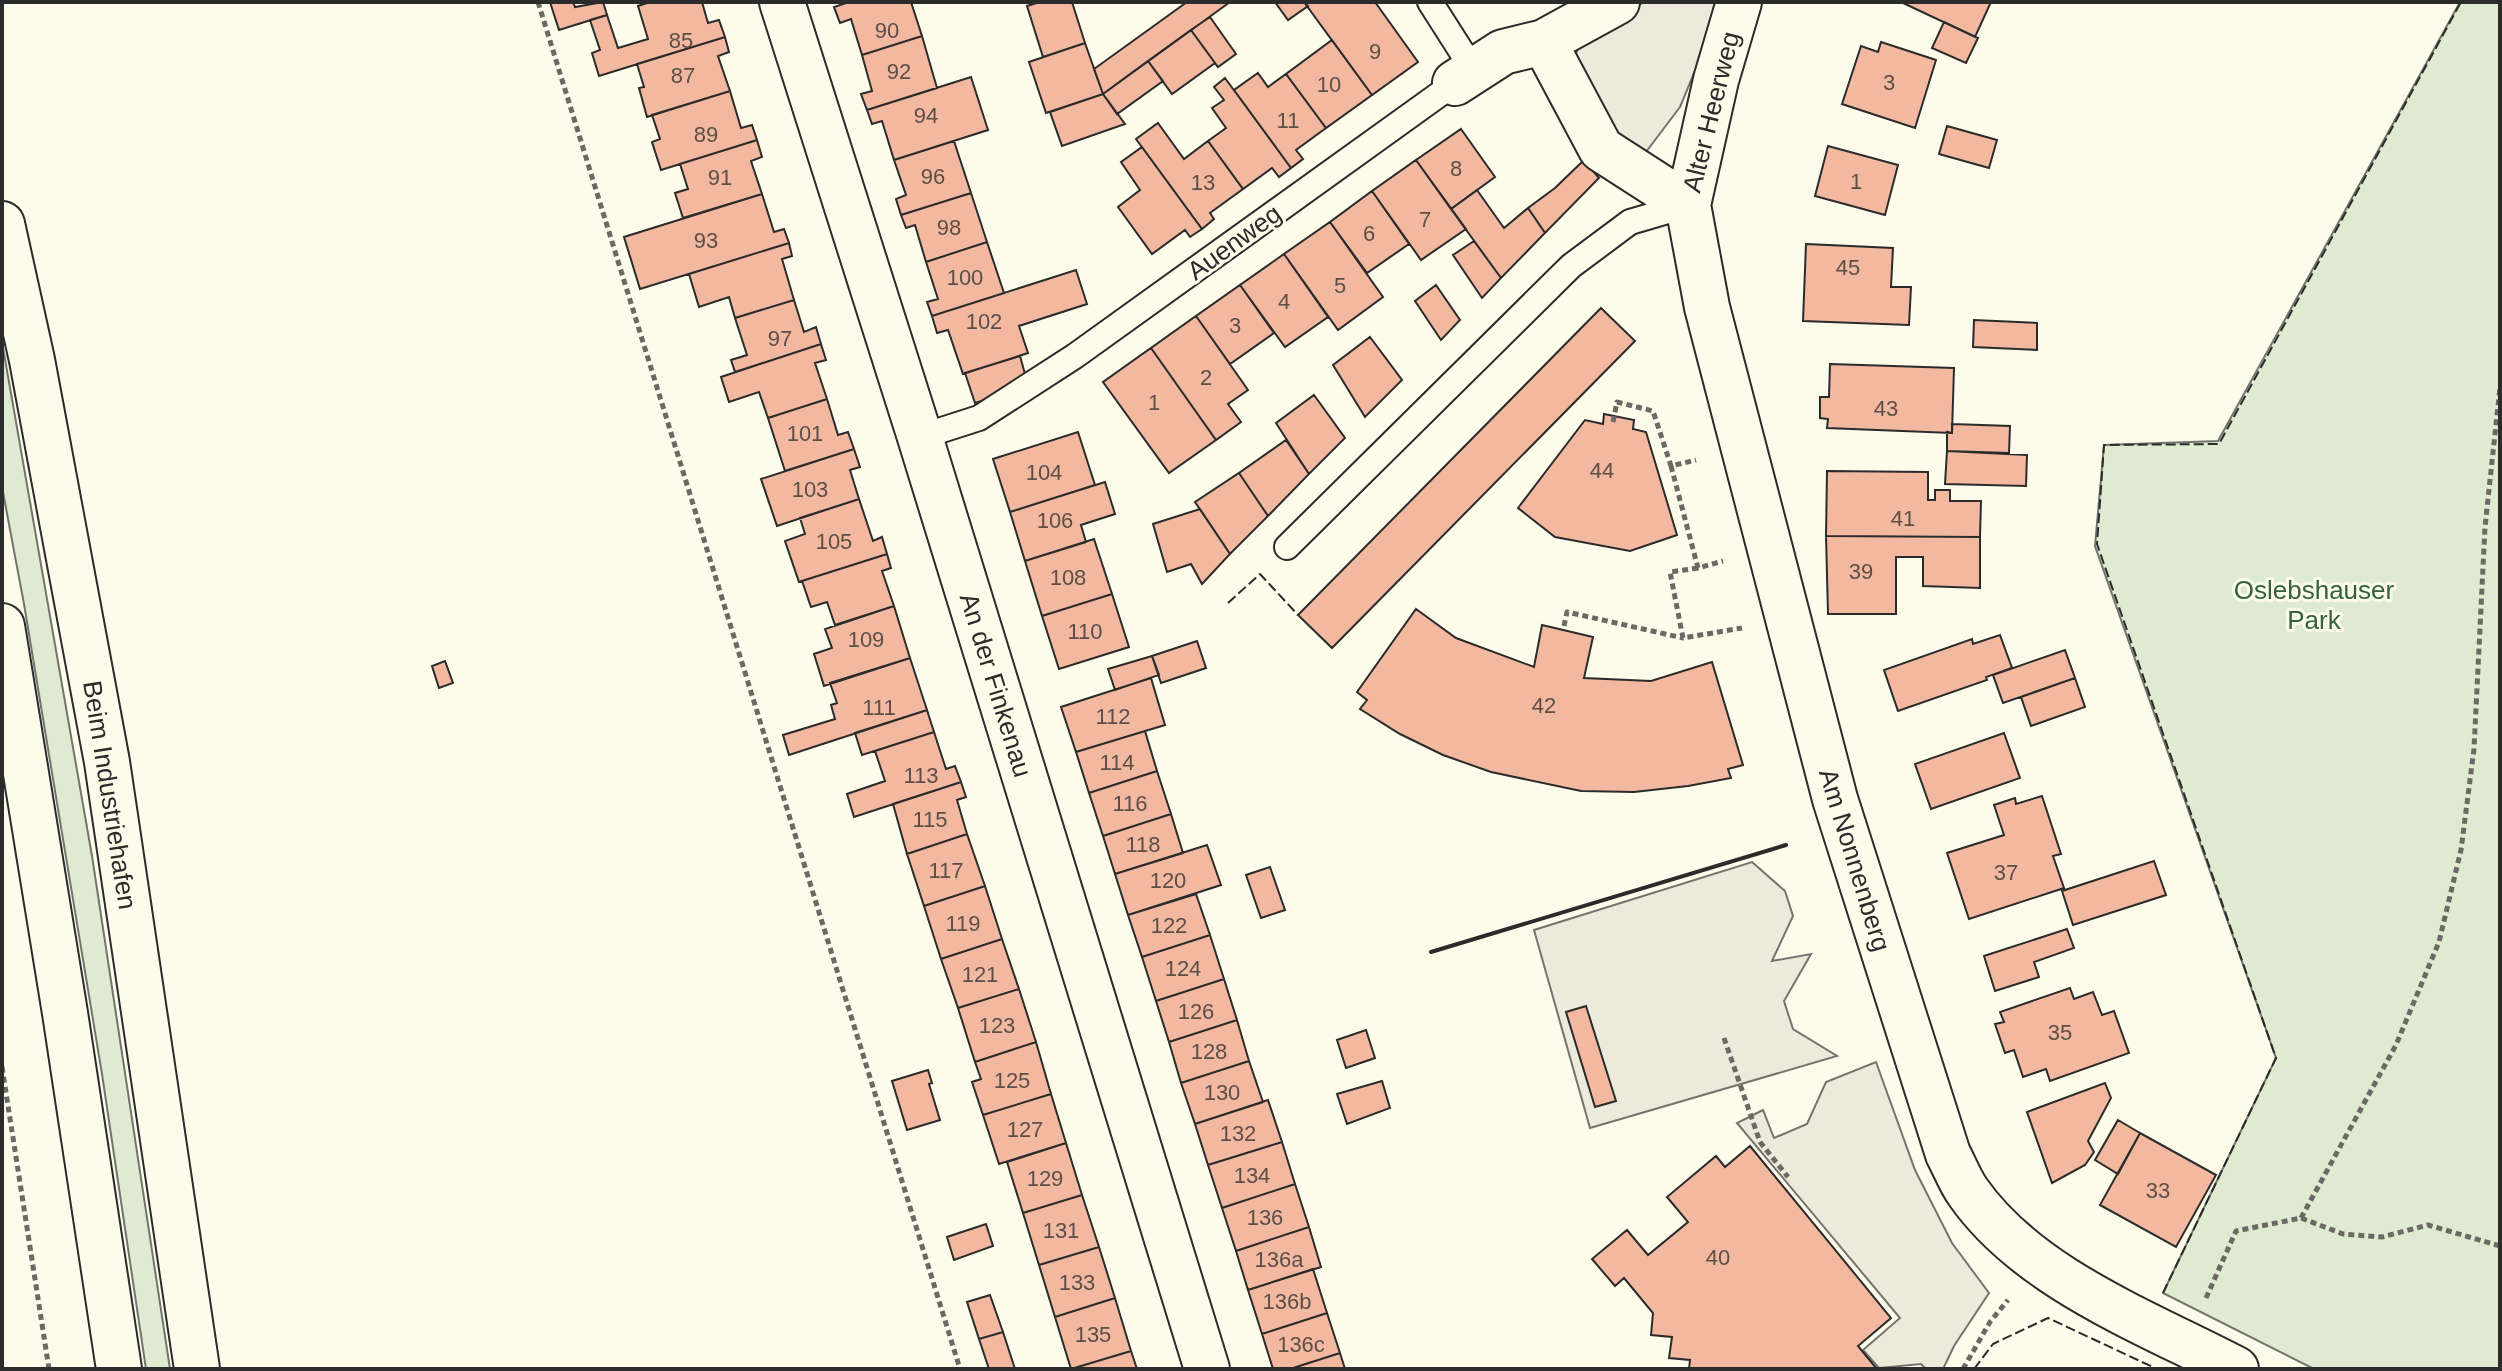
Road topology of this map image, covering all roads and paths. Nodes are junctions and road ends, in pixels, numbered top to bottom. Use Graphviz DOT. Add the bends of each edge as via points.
graph roads {
  1 [pos="538,2"];
  2 [pos="782,2"];
  3 [pos="1430,2"];
  4 [pos="1617,2"];
  5 [pos="1739,2"];
  6 [pos="1544,42"];
  7 [pos="1465,77"];
  8 [pos="1688,205"];
  9 [pos="2,224"];
  10 [pos="2500,387"];
  11 [pos="1613,422"];
  12 [pos="920,437"];
  13 [pos="1744,449"];
  14 [pos="1671,466"];
  15 [pos="1287,547"];
  16 [pos="1769,547"];
  17 [pos="1698,568"];
  18 [pos="1786,618"];
  19 [pos="2,626"];
  20 [pos="1564,626"];
  21 [pos="1683,638"];
  22 [pos="1724,1038"];
  23 [pos="2,1067"];
  24 [pos="1788,1177"];
  25 [pos="2301,1218"];
  26 [pos="2500,1246"];
  27 [pos="2038,1261"];
  28 [pos="2186,1343"];
  29 [pos="49,1369"];
  30 [pos="119,1369"];
  31 [pos="197,1369"];
  32 [pos="960,1369"];
  33 [pos="1207,1369"];
  34 [pos="1963,1369"];
  35 [pos="2236,1369"];
  1 -- 32 [label="path"];
  2 -- 12 [label="street, An der Finkenau"];
  3 -- 7 [label="lane"];
  4 -- 6 [label="street"];
  5 -- 8 [label="street, Alter Heerweg"];
  6 -- 7 [label="street, Auenweg" via="1503,52"];
  6 -- 8 [label="street, Alter Heerweg" via="1601,149"];
  7 -- 12 [label="lane, Auenweg" via="1075,356 979,418"];
  8 -- 13 [label="street, Am Nonnenberg" via="1707,307"];
  8 -- 15 [label="lane" via="1630,222 1571,266"];
  9 -- 31 [label="street, Beim Industriehafen" via="107,762"];
  10 -- 25 [label="path" via="2485,527 2474,749 2461,850 2439,942 2396,1045"];
  11 -- 14 [label="path" via="1617,402 1653,411"];
  12 -- 33 [label="street, An der Finkenau"];
  13 -- 14 [label="path"];
  13 -- 16 [label="street, Am Nonnenberg"];
  14 -- 17 [label="path"];
  16 -- 17 [label="path"];
  16 -- 18 [label="street, Am Nonnenberg"];
  17 -- 21 [label="path" via="1670,572"];
  18 -- 21 [label="path"];
  18 -- 27 [label="street, Am Nonnenberg" via="1844,830 1948,1154 1967,1191 1993,1222"];
  19 -- 30 [label="street"];
  20 -- 21 [label="path" via="1567,612"];
  22 -- 24 [label="path" via="1760,1142"];
  23 -- 29 [label="path"];
  25 -- 26 [label="path" via="2343,1234 2382,1237 2428,1225"];
  25 -- 28 [label="path" via="2236,1231"];
  27 -- 28 [label="street, Am Nonnenberg"];
  27 -- 34 [label="path" via="1990,1322"];
  28 -- 35 [label="street, Am Nonnenberg"];
}
